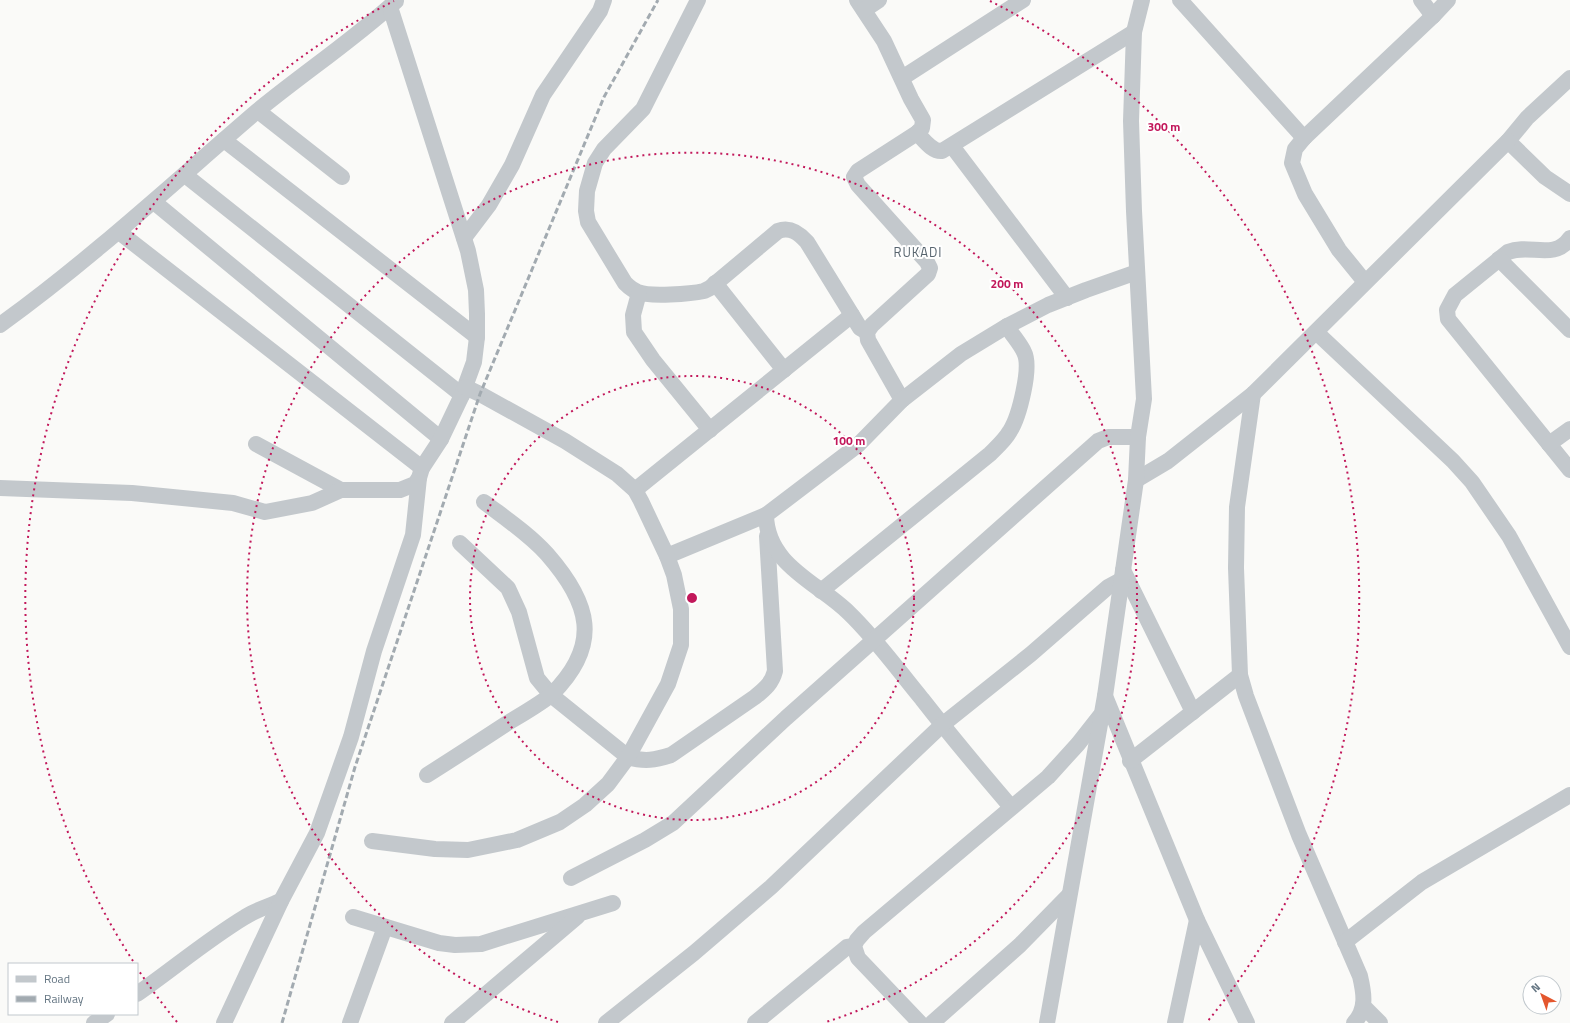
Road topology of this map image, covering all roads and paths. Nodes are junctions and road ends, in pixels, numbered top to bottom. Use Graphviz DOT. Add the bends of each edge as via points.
graph roads {
  1 [pos="604,0"];
  2 [pos="698,0"];
  3 [pos="879,0"];
  4 [pos="1023,0"];
  5 [pos="1141,0"];
  6 [pos="1180,0"];
  7 [pos="1421,0"];
  8 [pos="1448,0"];
  9 [pos="393,3"];
  10 [pos="861,5"];
  11 [pos="1433,16"];
  12 [pos="1134,32"];
  13 [pos="902,78"];
  14 [pos="1570,78"];
  15 [pos="258,111"];
  16 [pos="917,133"];
  17 [pos="1304,138"];
  18 [pos="224,140"];
  19 [pos="1508,141"];
  20 [pos="952,146"];
  21 [pos="185,175"];
  22 [pos="342,177"];
  23 [pos="1569,193"];
  24 [pos="154,202"];
  25 [pos="119,232"];
  26 [pos="464,238"];
  27 [pos="1570,238"];
  28 [pos="1499,259"];
  29 [pos="1137,272"];
  30 [pos="1365,282"];
  31 [pos="715,283"];
  32 [pos="639,293"];
  33 [pos="1067,298"];
  34 [pos="852,315"];
  35 [pos="0,326"];
  36 [pos="1007,326"];
  37 [pos="1570,330"];
  38 [pos="868,332"];
  39 [pos="1316,332"];
  40 [pos="477,337"];
  41 [pos="784,370"];
  42 [pos="464,391"];
  43 [pos="1253,394"];
  44 [pos="902,400"];
  45 [pos="1570,429"];
  46 [pos="710,430"];
  47 [pos="1138,437"];
  48 [pos="442,439"];
  49 [pos="256,444"];
  50 [pos="1549,444"];
  51 [pos="1570,470"];
  52 [pos="420,473"];
  53 [pos="1136,480"];
  54 [pos="0,488"];
  55 [pos="341,490"];
  56 [pos="635,490"];
  57 [pos="484,502"];
  58 [pos="766,516"];
  59 [pos="767,533"];
  60 [pos="460,543"];
  61 [pos="667,556"];
  62 [pos="1122,575"];
  63 [pos="821,591"];
  64 [pos="874,640"];
  65 [pos="1570,647"];
  66 [pos="1240,675"];
  67 [pos="551,695"];
  68 [pos="1105,696"];
  69 [pos="1193,712"];
  70 [pos="1102,713"];
  71 [pos="942,725"];
  72 [pos="628,756"];
  73 [pos="1130,761"];
  74 [pos="428,775"];
  75 [pos="1570,795"];
  76 [pos="1011,807"];
  77 [pos="372,841"];
  78 [pos="572,878"];
  79 [pos="1069,895"];
  80 [pos="281,900"];
  81 [pos="614,903"];
  82 [pos="582,913"];
  83 [pos="354,917"];
  84 [pos="1197,920"];
  85 [pos="385,927"];
  86 [pos="1345,942"];
  87 [pos="854,946"];
  88 [pos="138,993"];
  89 [pos="1363,1006"];
  90 [pos="106,1015"];
  91 [pos="226,1021"];
  92 [pos="94,1023"];
  93 [pos="350,1023"];
  94 [pos="452,1023"];
  95 [pos="606,1023"];
  96 [pos="754,1023"];
  97 [pos="920,1023"];
  98 [pos="932,1023"];
  99 [pos="1046,1023"];
  100 [pos="1176,1023"];
  101 [pos="1247,1023"];
  102 [pos="1354,1023"];
  103 [pos="1380,1023"];
  1 -- 26 [label="street" via="600,11 543,95 512,165 489,205"];
  2 -- 32 [label="street" via="643,109 604,149 595,163 587,191 588,222 631,289"];
  3 -- 10 [label="street"];
  4 -- 13 [label="street"];
  5 -- 12 [label="street"];
  6 -- 17 [label="street"];
  7 -- 11 [label="street"];
  8 -- 11 [label="street"];
  9 -- 15 [label="street"];
  9 -- 26 [label="street"];
  10 -- 13 [label="street" via="884,41"];
  11 -- 17 [label="street"];
  12 -- 20 [label="street"];
  12 -- 29 [label="street" via="1131,121"];
  13 -- 16 [label="street" via="923,120 922,128"];
  14 -- 19 [label="street" via="1527,118"];
  15 -- 18 [label="street"];
  15 -- 22 [label="street"];
  16 -- 20 [label="street" via="934,150"];
  16 -- 38 [label="street" via="858,171 854,178 930,268 928,274 872,325"];
  17 -- 30 [label="street" via="1294,149 1292,162 1302,188 1339,250"];
  18 -- 21 [label="street"];
  18 -- 40 [label="street"];
  19 -- 23 [label="street" via="1545,177"];
  19 -- 30 [label="street"];
  20 -- 33 [label="street"];
  21 -- 24 [label="street"];
  21 -- 42 [label="street"];
  24 -- 25 [label="street"];
  24 -- 48 [label="street"];
  25 -- 35 [label="street"];
  25 -- 52 [label="street"];
  26 -- 40 [label="street" via="476,290"];
  27 -- 28 [label="street" via="1566,244 1548,251 1516,249"];
  28 -- 37 [label="street"];
  28 -- 50 [label="street" via="1455,295 1447,310 1448,319"];
  29 -- 33 [label="street"];
  29 -- 47 [label="street" via="1144,399"];
  30 -- 39 [label="street"];
  31 -- 32 [label="street" via="704,291 697,292 657,295"];
  31 -- 34 [label="street" via="778,231 790,229 800,234 807,242"];
  31 -- 41 [label="street"];
  32 -- 46 [label="street" via="633,315 634,332 653,360"];
  33 -- 36 [label="street"];
  34 -- 38 [label="street" via="860,328"];
  34 -- 41 [label="street"];
  36 -- 44 [label="street" via="961,354"];
  36 -- 63 [label="street" via="1025,352 1027,362 1018,416 1011,431 990,454"];
  38 -- 44 [label="street" via="868,340"];
  39 -- 43 [label="street"];
  39 -- 65 [label="street" via="1472,482 1509,536"];
  40 -- 42 [label="street" via="474,362"];
  41 -- 46 [label="street"];
  42 -- 48 [label="street"];
  42 -- 56 [label="street" via="480,394 565,442 617,474"];
  43 -- 53 [label="street" via="1168,461"];
  43 -- 66 [label="street" via="1237,507 1236,568"];
  44 -- 58 [label="street" via="858,445"];
  45 -- 50 [label="street"];
  46 -- 56 [label="street"];
  47 -- 53 [label="street"];
  47 -- 64 [label="street" via="1108,436 1098,442"];
  48 -- 52 [label="street"];
  49 -- 55 [label="street"];
  50 -- 51 [label="street"];
  52 -- 55 [label="street" via="415,484 400,490"];
  52 -- 80 [label="street" via="413,536 374,651 351,738 317,833"];
  53 -- 62 [label="street"];
  54 -- 55 [label="street" via="132,493 233,503 265,512 312,503"];
  56 -- 61 [label="street"];
  57 -- 67 [label="street" via="546,553 564,574 577,596 584,619 585,640 578,661"];
  58 -- 59 [label="street"];
  58 -- 61 [label="street"];
  59 -- 63 [label="street" via="780,556 802,578"];
  59 -- 72 [label="street" via="773,680 755,697 671,754 658,759 640,761"];
  60 -- 67 [label="street" via="508,588 519,612 537,678"];
  61 -- 72 [label="street" via="674,574 681,609 681,645 668,684"];
  62 -- 68 [label="street"];
  62 -- 69 [label="street"];
  62 -- 71 [label="street"];
  63 -- 64 [label="street" via="849,612"];
  64 -- 71 [label="street"];
  64 -- 78 [label="street" via="673,823"];
  66 -- 69 [label="street"];
  66 -- 86 [label="street" via="1299,835"];
  67 -- 72 [label="street"];
  67 -- 74 [label="street"];
  68 -- 70 [label="street"];
  68 -- 73 [label="street"];
  69 -- 73 [label="street"];
  70 -- 76 [label="street" via="1048,777"];
  70 -- 79 [label="street"];
  71 -- 76 [label="street"];
  71 -- 95 [label="street" via="771,887"];
  72 -- 77 [label="street" via="608,784 586,805 560,822 517,840 468,850 435,849"];
  73 -- 84 [label="street"];
  75 -- 86 [label="street" via="1422,882"];
  76 -- 87 [label="street" via="864,932"];
  79 -- 98 [label="street" via="1020,945"];
  79 -- 99 [label="street"];
  80 -- 88 [label="street" via="246,916 217,934"];
  80 -- 91 [label="street"];
  81 -- 82 [label="street"];
  82 -- 85 [label="street" via="481,944 439,943"];
  82 -- 94 [label="street"];
  83 -- 85 [label="street"];
  84 -- 100 [label="street"];
  84 -- 101 [label="street"];
  85 -- 93 [label="street"];
  86 -- 89 [label="street" via="1360,976 1364,994"];
  87 -- 96 [label="street" via="847,947"];
  87 -- 97 [label="street" via="858,958"];
  89 -- 102 [label="street"];
  89 -- 103 [label="street"];
  90 -- 92 [label="street"];
}
